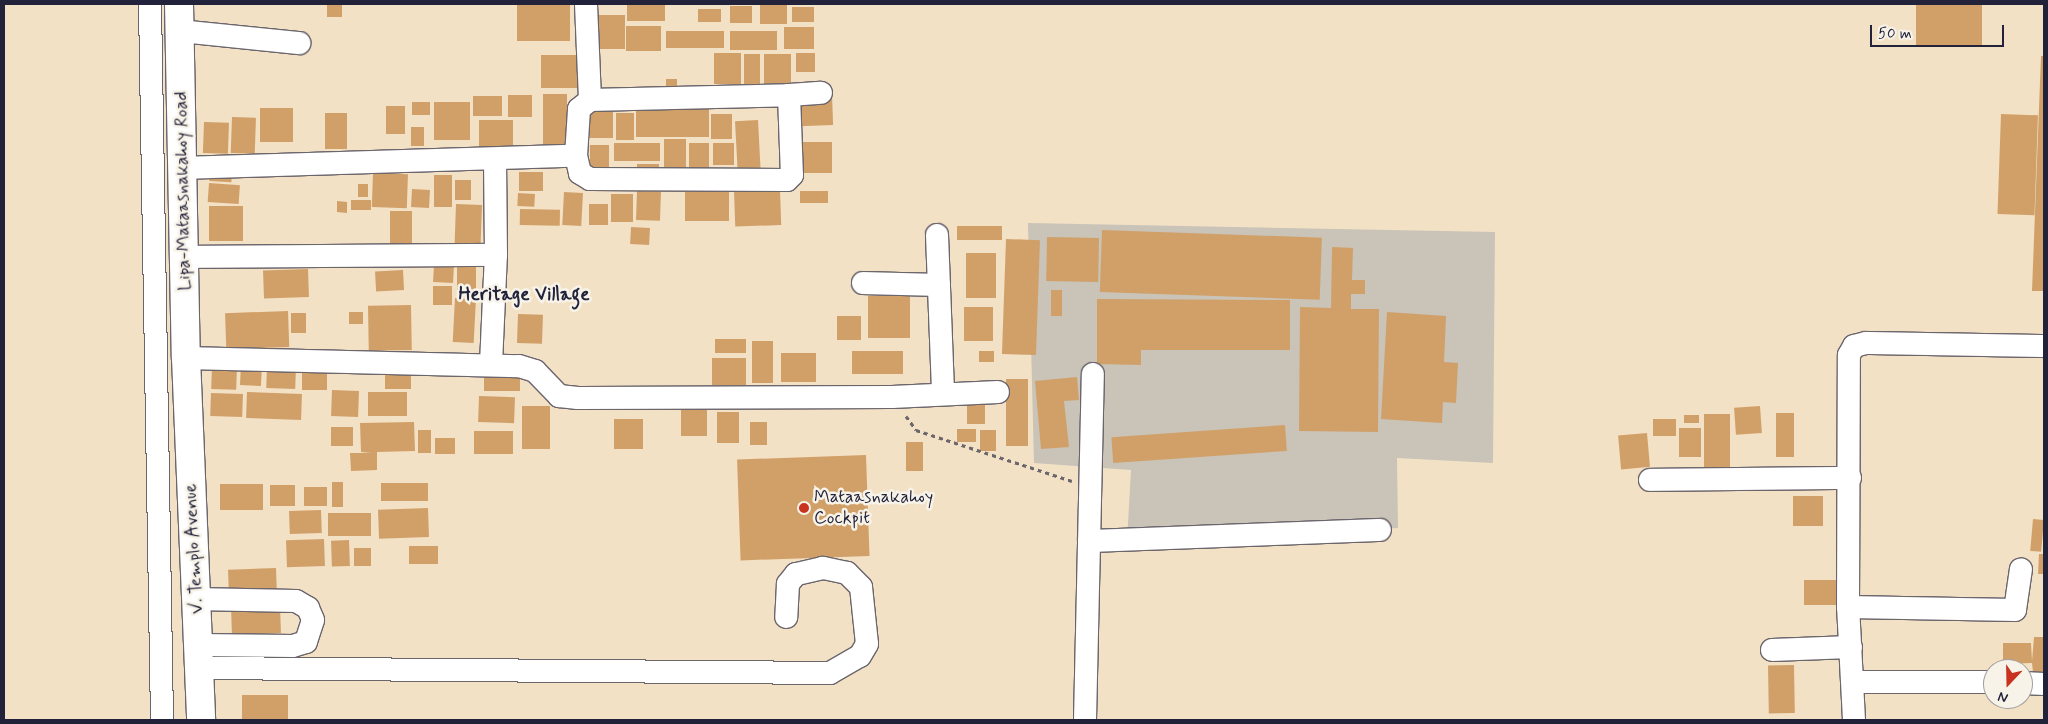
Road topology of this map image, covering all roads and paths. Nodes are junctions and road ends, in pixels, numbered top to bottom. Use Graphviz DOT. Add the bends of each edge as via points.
graph roads {
  1 [pos="150,4"];
  2 [pos="180,4"];
  3 [pos="586,4"];
  4 [pos="180,32"];
  5 [pos="299,42"];
  6 [pos="821,93"];
  7 [pos="789,95"];
  8 [pos="590,100"];
  9 [pos="576,156"];
  10 [pos="495,159"];
  11 [pos="184,168"];
  12 [pos="937,235"];
  13 [pos="496,255"];
  14 [pos="184,257"];
  15 [pos="863,283"];
  16 [pos="939,285"];
  17 [pos="2044,346"];
  18 [pos="491,364"];
  19 [pos="186,368"];
  20 [pos="1093,374"];
  21 [pos="943,392"];
  22 [pos="998,392"];
  23 [pos="892,397"];
  24 [pos="1850,478"];
  25 [pos="1650,480"];
  26 [pos="1090,486"];
  27 [pos="1380,530"];
  28 [pos="1089,541"];
  29 [pos="2021,569"];
  30 [pos="195,599"];
  31 [pos="1848,607"];
  32 [pos="786,617"];
  33 [pos="1851,646"];
  34 [pos="1772,650"];
  35 [pos="199,657"];
  36 [pos="1853,682"];
  37 [pos="1983,682"];
  38 [pos="162,720"];
  39 [pos="200,720"];
  40 [pos="1085,720"];
  41 [pos="1854,720"];
  1 -- 38 [label="street"];
  2 -- 4 [label="main road, Lipa-Mataasnakahoy Road"];
  3 -- 8 [label="street"];
  4 -- 5 [label="street"];
  4 -- 11 [label="main road, Lipa-Mataasnakahoy Road"];
  6 -- 7 [label="street"];
  7 -- 8 [label="street"];
  7 -- 9 [label="street" via="792,175 787,180 590,179 580,173"];
  8 -- 9 [label="street" via="580,108"];
  9 -- 10 [label="street"];
  10 -- 11 [label="street"];
  10 -- 13 [label="street"];
  11 -- 14 [label="main road, Lipa-Mataasnakahoy Road"];
  12 -- 16 [label="street"];
  13 -- 14 [label="street"];
  13 -- 18 [label="street"];
  14 -- 19 [label="main road, Lipa-Mataasnakahoy Road"];
  15 -- 16 [label="street"];
  16 -- 21 [label="street"];
  17 -- 24 [label="street" via="1854,346 1849,355"];
  18 -- 19 [label="street"];
  18 -- 23 [label="street" via="527,368 559,396"];
  19 -- 30 [label="main road, V. Templo Avenue"];
  20 -- 26 [label="street"];
  21 -- 22 [label="street"];
  21 -- 23 [label="street"];
  23 -- 26 [label="path" via="916,430 1041,474"];
  24 -- 25 [label="street"];
  24 -- 31 [label="street"];
  26 -- 28 [label="street"];
  27 -- 28 [label="street"];
  28 -- 40 [label="street"];
  29 -- 31 [label="street" via="2015,610"];
  30 -- 35 [label="main road, V. Templo Avenue"];
  30 -- 35 [label="street" via="296,601 308,608 313,620 306,642"];
  31 -- 33 [label="street"];
  32 -- 35 [label="street" via="788,584 796,574 823,568 847,573 861,586 867,644 860,656 830,673"];
  33 -- 34 [label="street"];
  33 -- 36 [label="street"];
  35 -- 39 [label="main road, V. Templo Avenue"];
  36 -- 37 [label="street"];
  36 -- 41 [label="street"];
}
